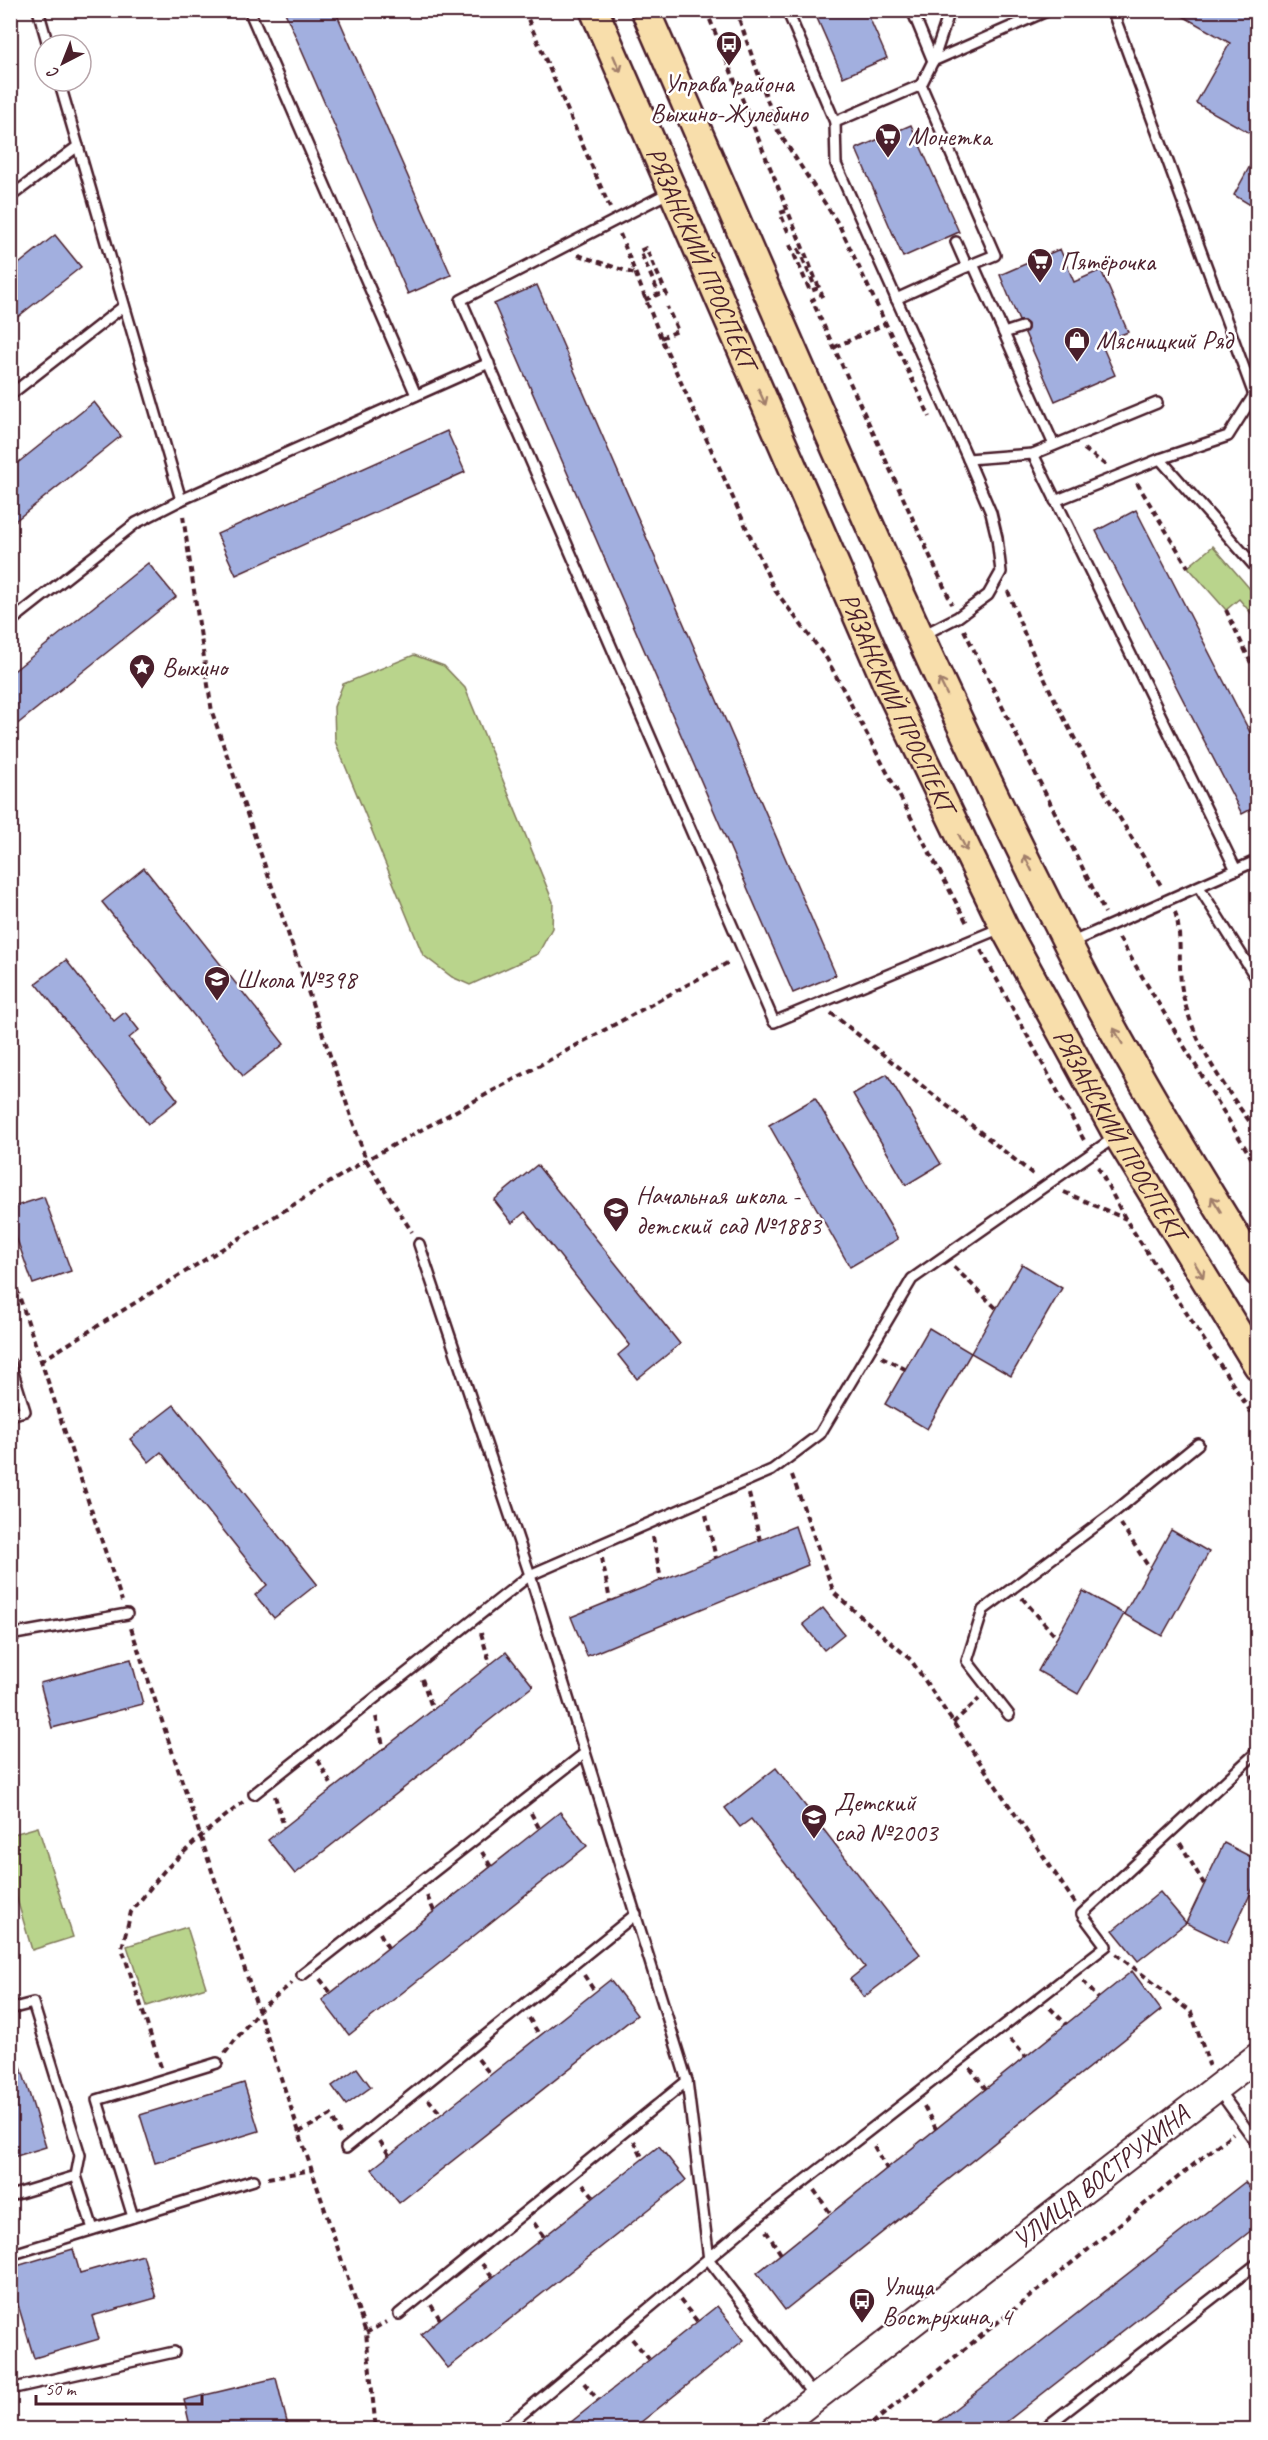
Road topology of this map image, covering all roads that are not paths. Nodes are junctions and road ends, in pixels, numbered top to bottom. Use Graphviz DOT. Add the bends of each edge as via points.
graph roads {
  1 [pos="38,10"];
  2 [pos="249,10"];
  3 [pos="594,10"];
  4 [pos="645,10"];
  5 [pos="787,10"];
  6 [pos="912,10"];
  7 [pos="950,10"];
  8 [pos="1049,10"];
  9 [pos="1112,10"];
  10 [pos="45,33"];
  11 [pos="933,61"];
  12 [pos="921,85"];
  13 [pos="62,93"];
  14 [pos="835,122"];
  15 [pos="78,147"];
  16 [pos="672,191"];
  17 [pos="10,197"];
  18 [pos="956,242"];
  19 [pos="970,266"];
  20 [pos="896,299"];
  21 [pos="124,306"];
  22 [pos="1022,327"];
  23 [pos="1005,333"];
  24 [pos="489,363"];
  25 [pos="416,395"];
  26 [pos="10,396"];
  27 [pos="1157,403"];
  28 [pos="1054,445"];
  29 [pos="1033,454"];
  30 [pos="968,459"];
  31 [pos="1160,459"];
  32 [pos="181,500"];
  33 [pos="1055,501"];
  34 [pos="1257,570"];
  35 [pos="10,622"];
  36 [pos="919,637"];
  37 [pos="1257,860"];
  38 [pos="1236,870"];
  39 [pos="1199,887"];
  40 [pos="1004,927"];
  41 [pos="1068,944"];
  42 [pos="1257,981"];
  43 [pos="1118,1136"];
  44 [pos="419,1244"];
  45 [pos="1257,1272"];
  46 [pos="10,1363"];
  47 [pos="1257,1366"];
  48 [pos="10,1415"];
  49 [pos="1198,1444"];
  50 [pos="530,1575"];
  51 [pos="127,1614"];
  52 [pos="10,1630"];
  53 [pos="1009,1715"];
  54 [pos="1257,1751"];
  55 [pos="585,1753"];
  56 [pos="254,1794"];
  57 [pos="636,1914"];
  58 [pos="302,1976"];
  59 [pos="10,2009"];
  60 [pos="1257,2056"];
  61 [pos="217,2063"];
  62 [pos="1209,2078"];
  63 [pos="687,2080"];
  64 [pos="1257,2145"];
  65 [pos="346,2148"];
  66 [pos="76,2176"];
  67 [pos="254,2180"];
  68 [pos="10,2196"];
  69 [pos="133,2217"];
  70 [pos="93,2229"];
  71 [pos="10,2255"];
  72 [pos="709,2260"];
  73 [pos="1257,2263"];
  74 [pos="399,2314"];
  75 [pos="174,2352"];
  76 [pos="10,2389"];
  77 [pos="815,2398"];
  78 [pos="785,2426"];
  79 [pos="504,2430"];
  80 [pos="1042,2430"];
  1 -- 10 [label="lane"];
  2 -- 25 [label="lane"];
  3 -- 16 [label="main road, РЯЗАНСКИЙ ПРОСПЕКТ, one-way"];
  4 -- 36 [label="main road, РЯЗАНСКИЙ ПРОСПЕКТ"];
  5 -- 14 [label="lane"];
  6 -- 11 [label="lane"];
  7 -- 11 [label="lane"];
  8 -- 11 [label="lane"];
  9 -- 31 [label="lane" via="1254,394 1228,436"];
  11 -- 12 [label="lane"];
  12 -- 14 [label="lane"];
  12 -- 19 [label="lane" via="995,255"];
  13 -- 15 [label="lane"];
  14 -- 20 [label="lane" via="836,164"];
  15 -- 17 [label="lane"];
  15 -- 21 [label="lane"];
  16 -- 24 [label="lane" via="461,300"];
  16 -- 40 [label="main road, РЯЗАНСКИЙ ПРОСПЕКТ, one-way" via="886,684"];
  18 -- 19 [label="lane"];
  19 -- 20 [label="lane"];
  19 -- 23 [label="lane"];
  20 -- 30 [label="lane"];
  21 -- 26 [label="lane"];
  21 -- 32 [label="lane"];
  22 -- 23 [label="lane"];
  23 -- 28 [label="lane"];
  24 -- 25 [label="lane"];
  24 -- 40 [label="lane" via="774,1022"];
  25 -- 32 [label="lane"];
  27 -- 28 [label="lane"];
  28 -- 29 [label="lane"];
  29 -- 30 [label="lane"];
  29 -- 33 [label="lane"];
  30 -- 36 [label="lane" via="991,513 1001,572 988,595 958,617"];
  31 -- 33 [label="lane"];
  31 -- 34 [label="lane"];
  32 -- 35 [label="lane" via="136,524"];
  33 -- 38 [label="lane"];
  41 -- 36 [label="main road, РЯЗАНСКИЙ ПРОСПЕКТ, one-way"];
  37 -- 38 [label="lane"];
  38 -- 39 [label="lane"];
  39 -- 41 [label="lane"];
  39 -- 42 [label="lane"];
  40 -- 43 [label="main road, РЯЗАНСКИЙ ПРОСПЕКТ"];
  45 -- 41 [label="main road, РЯЗАНСКИЙ ПРОСПЕКТ, one-way" via="1159,1111"];
  43 -- 47 [label="main road, РЯЗАНСКИЙ ПРОСПЕКТ, one-way"];
  43 -- 50 [label="lane" via="912,1279 820,1434 786,1460 772,1470"];
  44 -- 50 [label="lane"];
  46 -- 48 [label="lane" via="25,1411"];
  49 -- 53 [label="lane" via="983,1610 967,1661"];
  50 -- 55 [label="lane"];
  50 -- 56 [label="lane"];
  51 -- 52 [label="lane" via="15,1634"];
  54 -- 72 [label="lane" via="1082,1914 1106,1946 757,2218"];
  55 -- 57 [label="lane"];
  55 -- 58 [label="lane"];
  57 -- 63 [label="lane"];
  57 -- 65 [label="lane"];
  59 -- 66 [label="lane" via="33,2003 80,2155"];
  60 -- 62 [label="street, УЛИЦА ВОСТРУХИНА"];
  61 -- 69 [label="lane" via="97,2100"];
  62 -- 64 [label="lane"];
  62 -- 77 [label="street, УЛИЦА ВОСТРУХИНА"];
  63 -- 72 [label="lane"];
  63 -- 74 [label="lane"];
  66 -- 68 [label="lane"];
  66 -- 70 [label="lane"];
  67 -- 69 [label="lane"];
  69 -- 70 [label="lane"];
  70 -- 71 [label="lane"];
  72 -- 77 [label="lane"];
  72 -- 79 [label="lane"];
  73 -- 80 [label="lane"];
  75 -- 76 [label="lane"];
  77 -- 78 [label="street, УЛИЦА ВОСТРУХИНА"];
}
